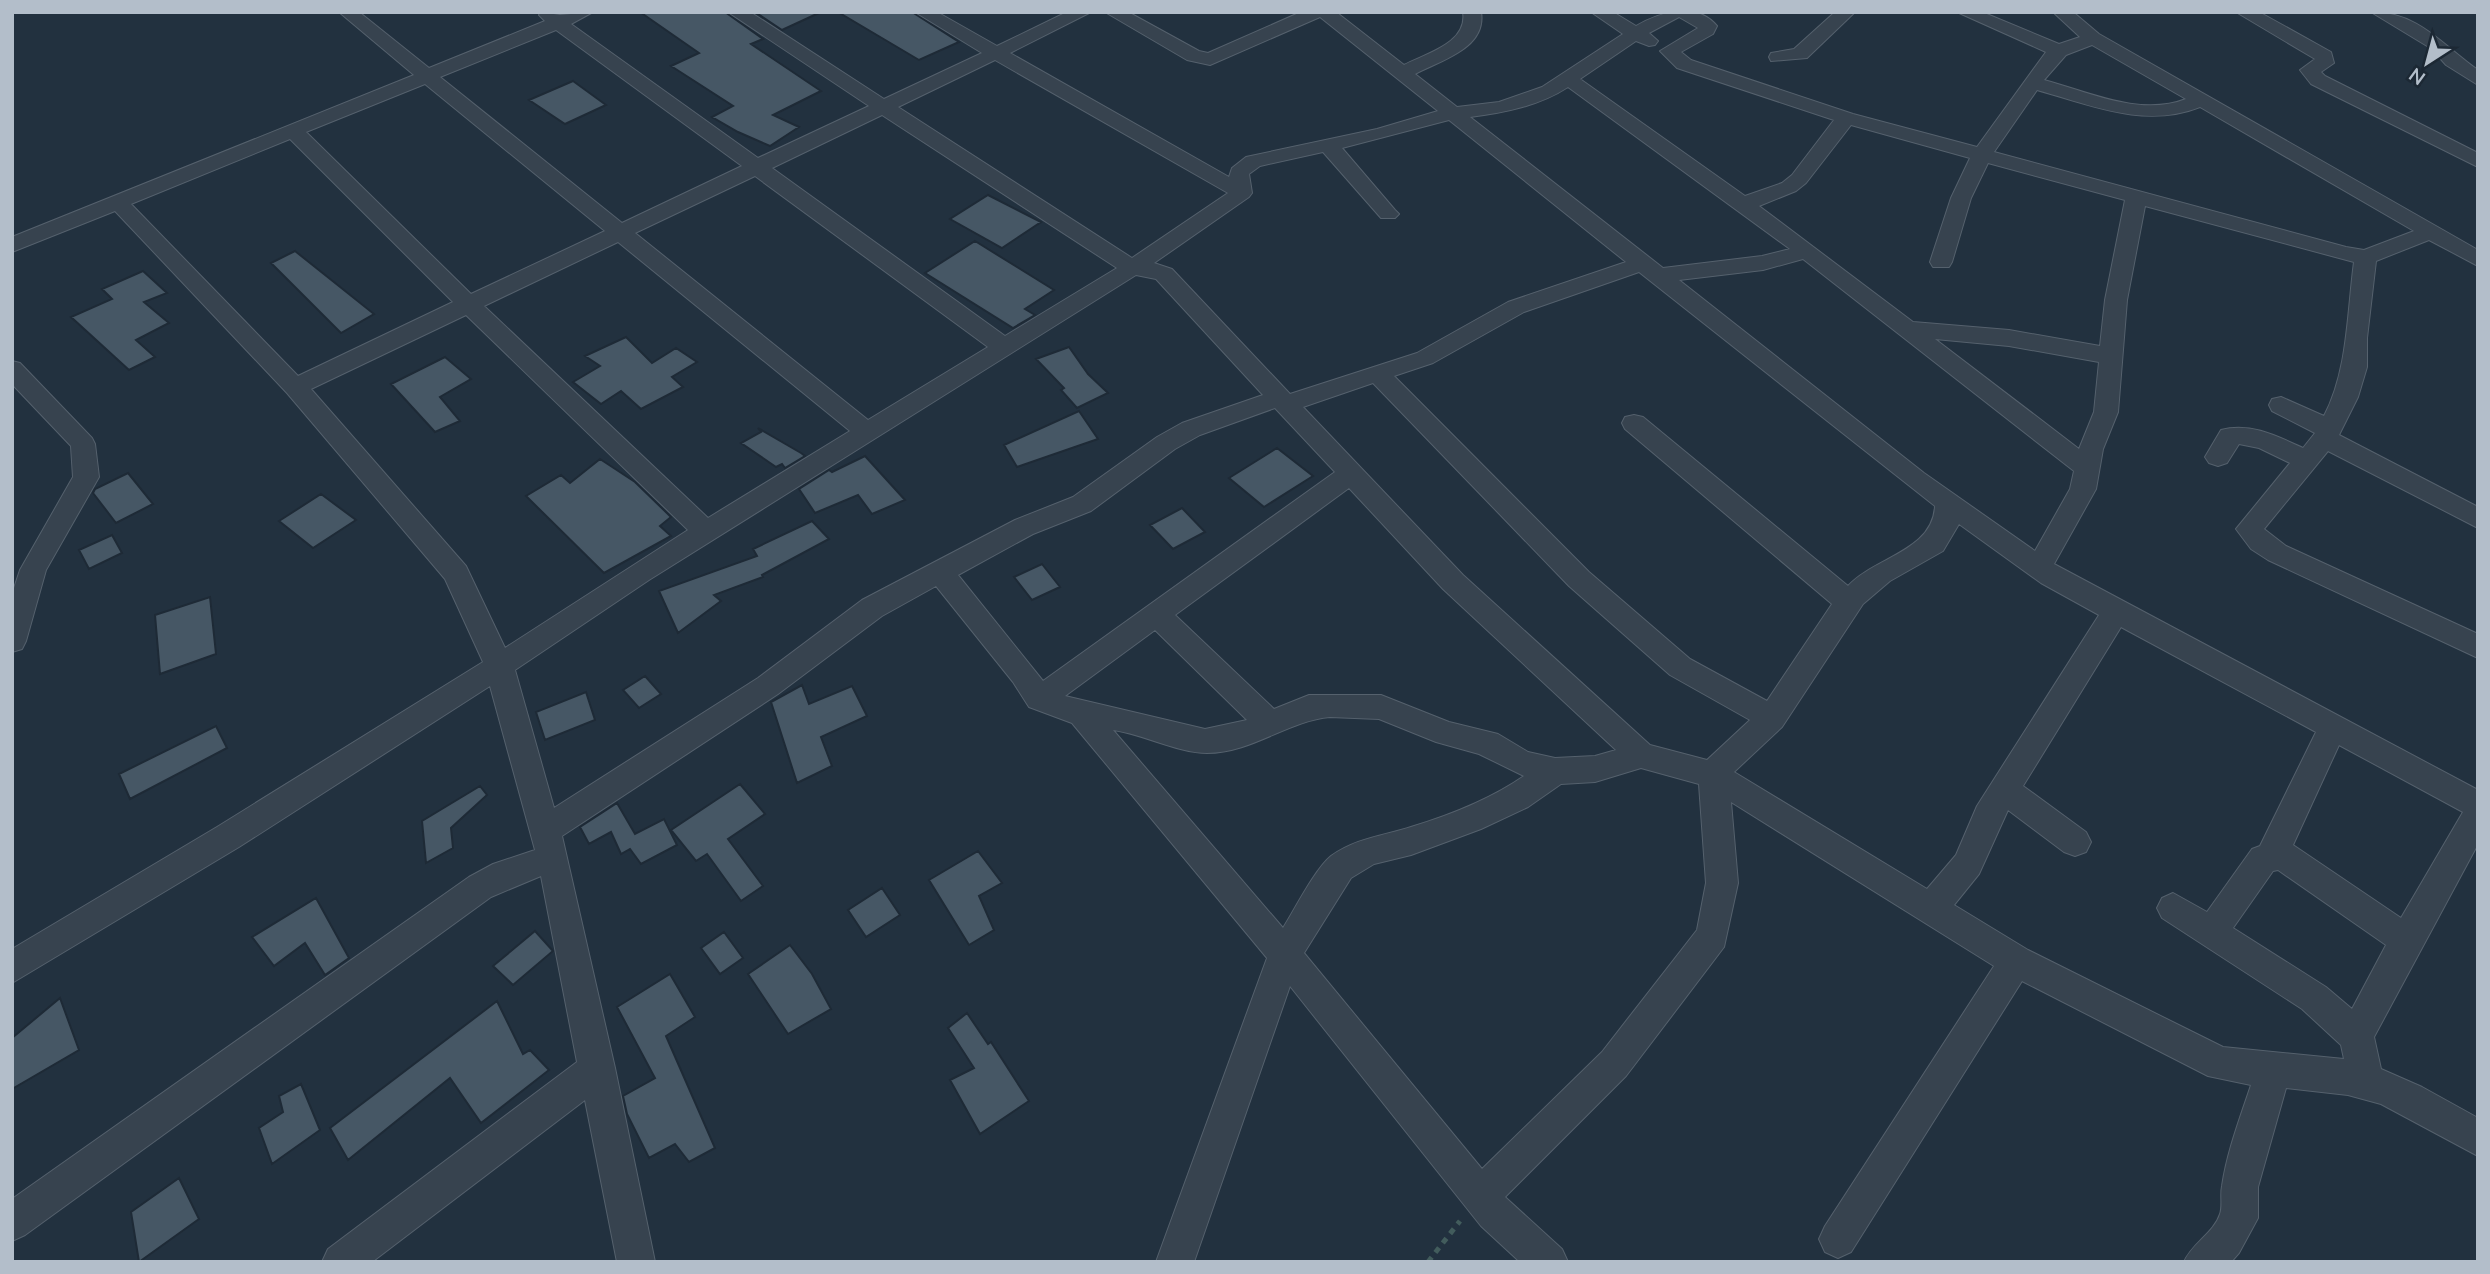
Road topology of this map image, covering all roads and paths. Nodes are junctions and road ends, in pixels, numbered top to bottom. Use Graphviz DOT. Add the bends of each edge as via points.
graph roads {
  1 [pos="348,12"];
  2 [pos="584,12"];
  3 [pos="737,12"];
  4 [pos="924,12"];
  5 [pos="1082,12"];
  6 [pos="1114,12"];
  7 [pos="1317,12"];
  8 [pos="1325,12"];
  9 [pos="1472,12"];
  10 [pos="1600,12"];
  11 [pos="1674,12"];
  12 [pos="1684,12"];
  13 [pos="1846,12"];
  14 [pos="1966,12"];
  15 [pos="2062,12"];
  16 [pos="2245,12"];
  17 [pos="2380,12"];
  18 [pos="551,17"];
  19 [pos="1635,34"];
  20 [pos="2093,38"];
  21 [pos="1669,51"];
  22 [pos="2059,51"];
  23 [pos="995,53"];
  24 [pos="1778,57"];
  25 [pos="1403,74"];
  26 [pos="426,77"];
  27 [pos="1566,77"];
  28 [pos="2478,79"];
  29 [pos="2032,83"];
  30 [pos="2201,100"];
  31 [pos="882,106"];
  32 [pos="1452,113"];
  33 [pos="1846,118"];
  34 [pos="294,131"];
  35 [pos="1328,145"];
  36 [pos="1982,154"];
  37 [pos="2478,161"];
  38 [pos="758,165"];
  39 [pos="1242,193"];
  40 [pos="2136,197"];
  41 [pos="117,201"];
  42 [pos="1742,205"];
  43 [pos="1388,214"];
  44 [pos="618,232"];
  45 [pos="2431,232"];
  46 [pos="12,245"];
  47 [pos="1807,251"];
  48 [pos="2366,257"];
  49 [pos="2478,259"];
  50 [pos="1941,262"];
  51 [pos="1132,268"];
  52 [pos="1649,270"];
  53 [pos="468,304"];
  54 [pos="1908,329"];
  55 [pos="1004,347"];
  56 [pos="2110,356"];
  57 [pos="12,369"];
  58 [pos="1378,374"];
  59 [pos="295,387"];
  60 [pos="1282,401"];
  61 [pos="2281,405"];
  62 [pos="1634,423"];
  63 [pos="867,432"];
  64 [pos="2327,433"];
  65 [pos="2218,457"];
  66 [pos="2305,459"];
  67 [pos="2087,468"];
  68 [pos="1350,474"];
  69 [pos="1948,500"];
  70 [pos="2478,519"];
  71 [pos="706,532"];
  72 [pos="2039,568"];
  73 [pos="939,571"];
  74 [pos="1850,603"];
  75 [pos="2115,613"];
  76 [pos="1156,614"];
  77 [pos="12,642"];
  78 [pos="2478,647"];
  79 [pos="499,666"];
  80 [pos="1039,699"];
  81 [pos="1082,715"];
  82 [pos="1772,718"];
  83 [pos="1268,722"];
  84 [pos="2333,727"];
  85 [pos="1641,755"];
  86 [pos="1555,771"];
  87 [pos="1713,775"];
  88 [pos="2006,791"];
  89 [pos="2478,805"];
  90 [pos="2478,815"];
  91 [pos="2075,842"];
  92 [pos="550,844"];
  93 [pos="2272,855"];
  94 [pos="1931,908"];
  95 [pos="2174,908"];
  96 [pos="2213,930"];
  97 [pos="2406,940"];
  98 [pos="1285,954"];
  99 [pos="2016,961"];
  100 [pos="12,967"];
  101 [pos="2356,1036"];
  102 [pos="598,1068"];
  103 [pos="2275,1068"];
  104 [pos="2366,1082"];
  105 [pos="2478,1138"];
  106 [pos="1480,1196"];
  107 [pos="12,1222"];
  108 [pos="1838,1239"];
  109 [pos="341,1262"];
  110 [pos="636,1262"];
  111 [pos="1175,1262"];
  112 [pos="1428,1262"];
  113 [pos="1549,1262"];
  114 [pos="2203,1262"];
  1 -- 26 [label="street"];
  2 -- 18 [label="street"];
  3 -- 31 [label="street"];
  4 -- 23 [label="street"];
  5 -- 23 [label="street"];
  6 -- 7 [label="street" via="1203,59 1217,58"];
  8 -- 25 [label="street"];
  9 -- 25 [label="street" via="1474,25 1466,40"];
  10 -- 19 [label="street"];
  11 -- 19 [label="street"];
  12 -- 21 [label="street" via="1702,20 1707,30"];
  13 -- 24 [label="street" via="1800,54"];
  14 -- 22 [label="street"];
  15 -- 20 [label="street"];
  16 -- 37 [label="street" via="2324,56 2325,62 2309,69 2318,80"];
  17 -- 28 [label="street" via="2439,45"];
  18 -- 26 [label="street"];
  18 -- 38 [label="street"];
  19 -- 21 [label="street"];
  19 -- 27 [label="street"];
  20 -- 22 [label="street"];
  20 -- 30 [label="street"];
  21 -- 33 [label="street" via="1684,64"];
  22 -- 29 [label="street"];
  23 -- 31 [label="street"];
  23 -- 39 [label="street"];
  25 -- 32 [label="street"];
  26 -- 34 [label="street"];
  26 -- 44 [label="street"];
  27 -- 32 [label="street" via="1549,91 1502,107"];
  27 -- 42 [label="street"];
  29 -- 30 [label="street" via="2160,112"];
  29 -- 36 [label="street"];
  30 -- 45 [label="street"];
  31 -- 38 [label="street"];
  31 -- 51 [label="street"];
  32 -- 35 [label="street"];
  32 -- 52 [label="street"];
  33 -- 36 [label="street"];
  33 -- 42 [label="street" via="1799,179"];
  34 -- 41 [label="street"];
  34 -- 53 [label="street"];
  35 -- 39 [label="street" via="1253,161 1239,172"];
  35 -- 43 [label="street"];
  36 -- 40 [label="street"];
  36 -- 50 [label="street" via="1961,198"];
  38 -- 44 [label="street"];
  38 -- 55 [label="street"];
  39 -- 51 [label="street"];
  40 -- 48 [label="street"];
  40 -- 56 [label="street"];
  41 -- 46 [label="street"];
  41 -- 59 [label="street"];
  42 -- 47 [label="street"];
  44 -- 53 [label="street"];
  44 -- 63 [label="street"];
  45 -- 48 [label="street"];
  45 -- 49 [label="street"];
  47 -- 52 [label="street" via="1763,263"];
  47 -- 54 [label="street"];
  48 -- 64 [label="street" via="2355,338 2356,367"];
  51 -- 55 [label="street"];
  51 -- 60 [label="street" via="1164,274"];
  52 -- 58 [label="street" via="1516,307 1425,358"];
  52 -- 69 [label="street"];
  53 -- 59 [label="street"];
  53 -- 71 [label="street"];
  54 -- 56 [label="street" via="2009,338"];
  54 -- 67 [label="street"];
  55 -- 63 [label="street"];
  56 -- 67 [label="street" via="2106,412"];
  57 -- 77 [label="street" via="83,444 86,477 33,570"];
  58 -- 60 [label="street"];
  58 -- 82 [label="street" via="1579,579 1680,667"];
  59 -- 79 [label="street" via="456,573"];
  60 -- 68 [label="street"];
  60 -- 73 [label="street" via="1191,429 1082,505 1024,527"];
  61 -- 64 [label="street"];
  62 -- 74 [label="street"];
  63 -- 71 [label="street"];
  64 -- 66 [label="street"];
  64 -- 70 [label="street"];
  65 -- 66 [label="street" via="2230,436 2240,434"];
  66 -- 78 [label="street" via="2249,529 2260,542"];
  67 -- 72 [label="street" via="2083,489"];
  68 -- 76 [label="street"];
  68 -- 85 [label="street" via="1453,582"];
  69 -- 72 [label="street"];
  69 -- 74 [label="street" via="1950,520 1933,547 1884,569"];
  71 -- 79 [label="street"];
  72 -- 75 [label="street"];
  73 -- 80 [label="street"];
  73 -- 92 [label="street" via="872,608"];
  74 -- 82 [label="street"];
  75 -- 84 [label="street"];
  75 -- 88 [label="street"];
  76 -- 80 [label="street"];
  76 -- 83 [label="street"];
  79 -- 92 [label="street"];
  79 -- 100 [label="street"];
  80 -- 81 [label="street"];
  81 -- 83 [label="street" via="1117,718 1205,741 1238,737"];
  81 -- 98 [label="street"];
  82 -- 87 [label="street"];
  83 -- 86 [label="street" via="1309,707 1381,707 1446,733 1487,743 1521,764"];
  84 -- 89 [label="street"];
  84 -- 93 [label="street"];
  85 -- 86 [label="street" via="1595,769"];
  85 -- 87 [label="street"];
  86 -- 98 [label="street" via="1517,798 1410,841 1367,852 1340,868"];
  87 -- 94 [label="street"];
  87 -- 106 [label="street" via="1721,883 1712,936 1614,1064"];
  88 -- 91 [label="street"];
  88 -- 94 [label="street" via="1988,816 1968,864"];
  90 -- 97 [label="street"];
  92 -- 102 [label="street"];
  92 -- 107 [label="street" via="480,887"];
  93 -- 96 [label="street" via="2263,859"];
  93 -- 97 [label="street" via="2282,855"];
  94 -- 99 [label="street"];
  95 -- 96 [label="street"];
  96 -- 101 [label="street" via="2314,998"];
  97 -- 101 [label="street"];
  98 -- 106 [label="street"];
  98 -- 111 [label="street"];
  99 -- 103 [label="street" via="2220,1064"];
  99 -- 108 [label="street"];
  101 -- 104 [label="street"];
  102 -- 109 [label="street"];
  102 -- 110 [label="street"];
  103 -- 104 [label="street"];
  103 -- 114 [label="street" via="2240,1187 2239,1218 2226,1240"];
  104 -- 105 [label="street"];
  106 -- 112 [label="path"];
  106 -- 113 [label="street"];
}
